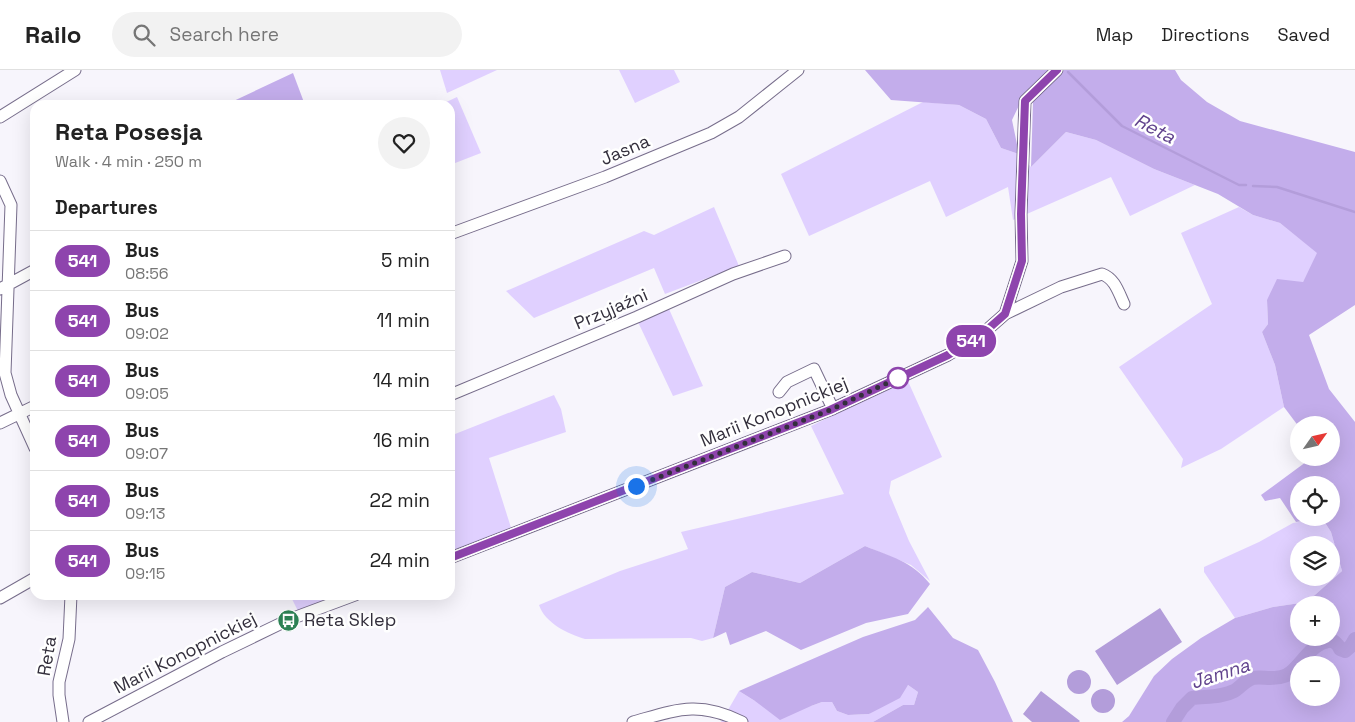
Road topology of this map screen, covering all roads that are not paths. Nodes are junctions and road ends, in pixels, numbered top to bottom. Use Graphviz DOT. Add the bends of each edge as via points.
graph roads {
  1 [pos="75,70"];
  2 [pos="798,70"];
  3 [pos="1057,70"];
  4 [pos="0,117"];
  5 [pos="0,182"];
  6 [pos="455,232"];
  7 [pos="785,256"];
  8 [pos="30,273"];
  9 [pos="4,286"];
  10 [pos="1124,304"];
  11 [pos="1005,314"];
  12 [pos="455,392"];
  13 [pos="779,392"];
  14 [pos="30,408"];
  15 [pos="833,409"];
  16 [pos="19,414"];
  17 [pos="0,423"];
  18 [pos="30,437"];
  19 [pos="455,556"];
  20 [pos="30,581"];
  21 [pos="0,598"];
  22 [pos="71,600"];
  23 [pos="341,600"];
  24 [pos="63,722"];
  25 [pos="89,722"];
  26 [pos="632,722"];
  27 [pos="742,722"];
  1 -- 4 [label="street"];
  2 -- 6 [label="street, Jasna" via="739,117 711,133 605,177"];
  3 -- 11 [label="street" via="1025,101 1022,261"];
  5 -- 9 [label="street" via="10,205"];
  7 -- 12 [label="street, Przyjaźni" via="733,274 653,311"];
  8 -- 9 [label="street"];
  9 -- 16 [label="street" via="6,373"];
  10 -- 11 [label="street, Marii Konopnickiej" via="1114,282 1102,274 1062,286"];
  11 -- 15 [label="street, Marii Konopnickiej" via="980,336 948,355"];
  13 -- 15 [label="street" via="787,382 814,369"];
  14 -- 16 [label="street"];
  15 -- 19 [label="street, Marii Konopnickiej"];
  16 -- 17 [label="street"];
  16 -- 18 [label="street"];
  20 -- 21 [label="street"];
  22 -- 24 [label="street, Reta" via="69,639 59,682"];
  23 -- 25 [label="street, Marii Konopnickiej" via="288,620 230,648"];
  26 -- 27 [label="street" via="681,709 724,713"];
}
